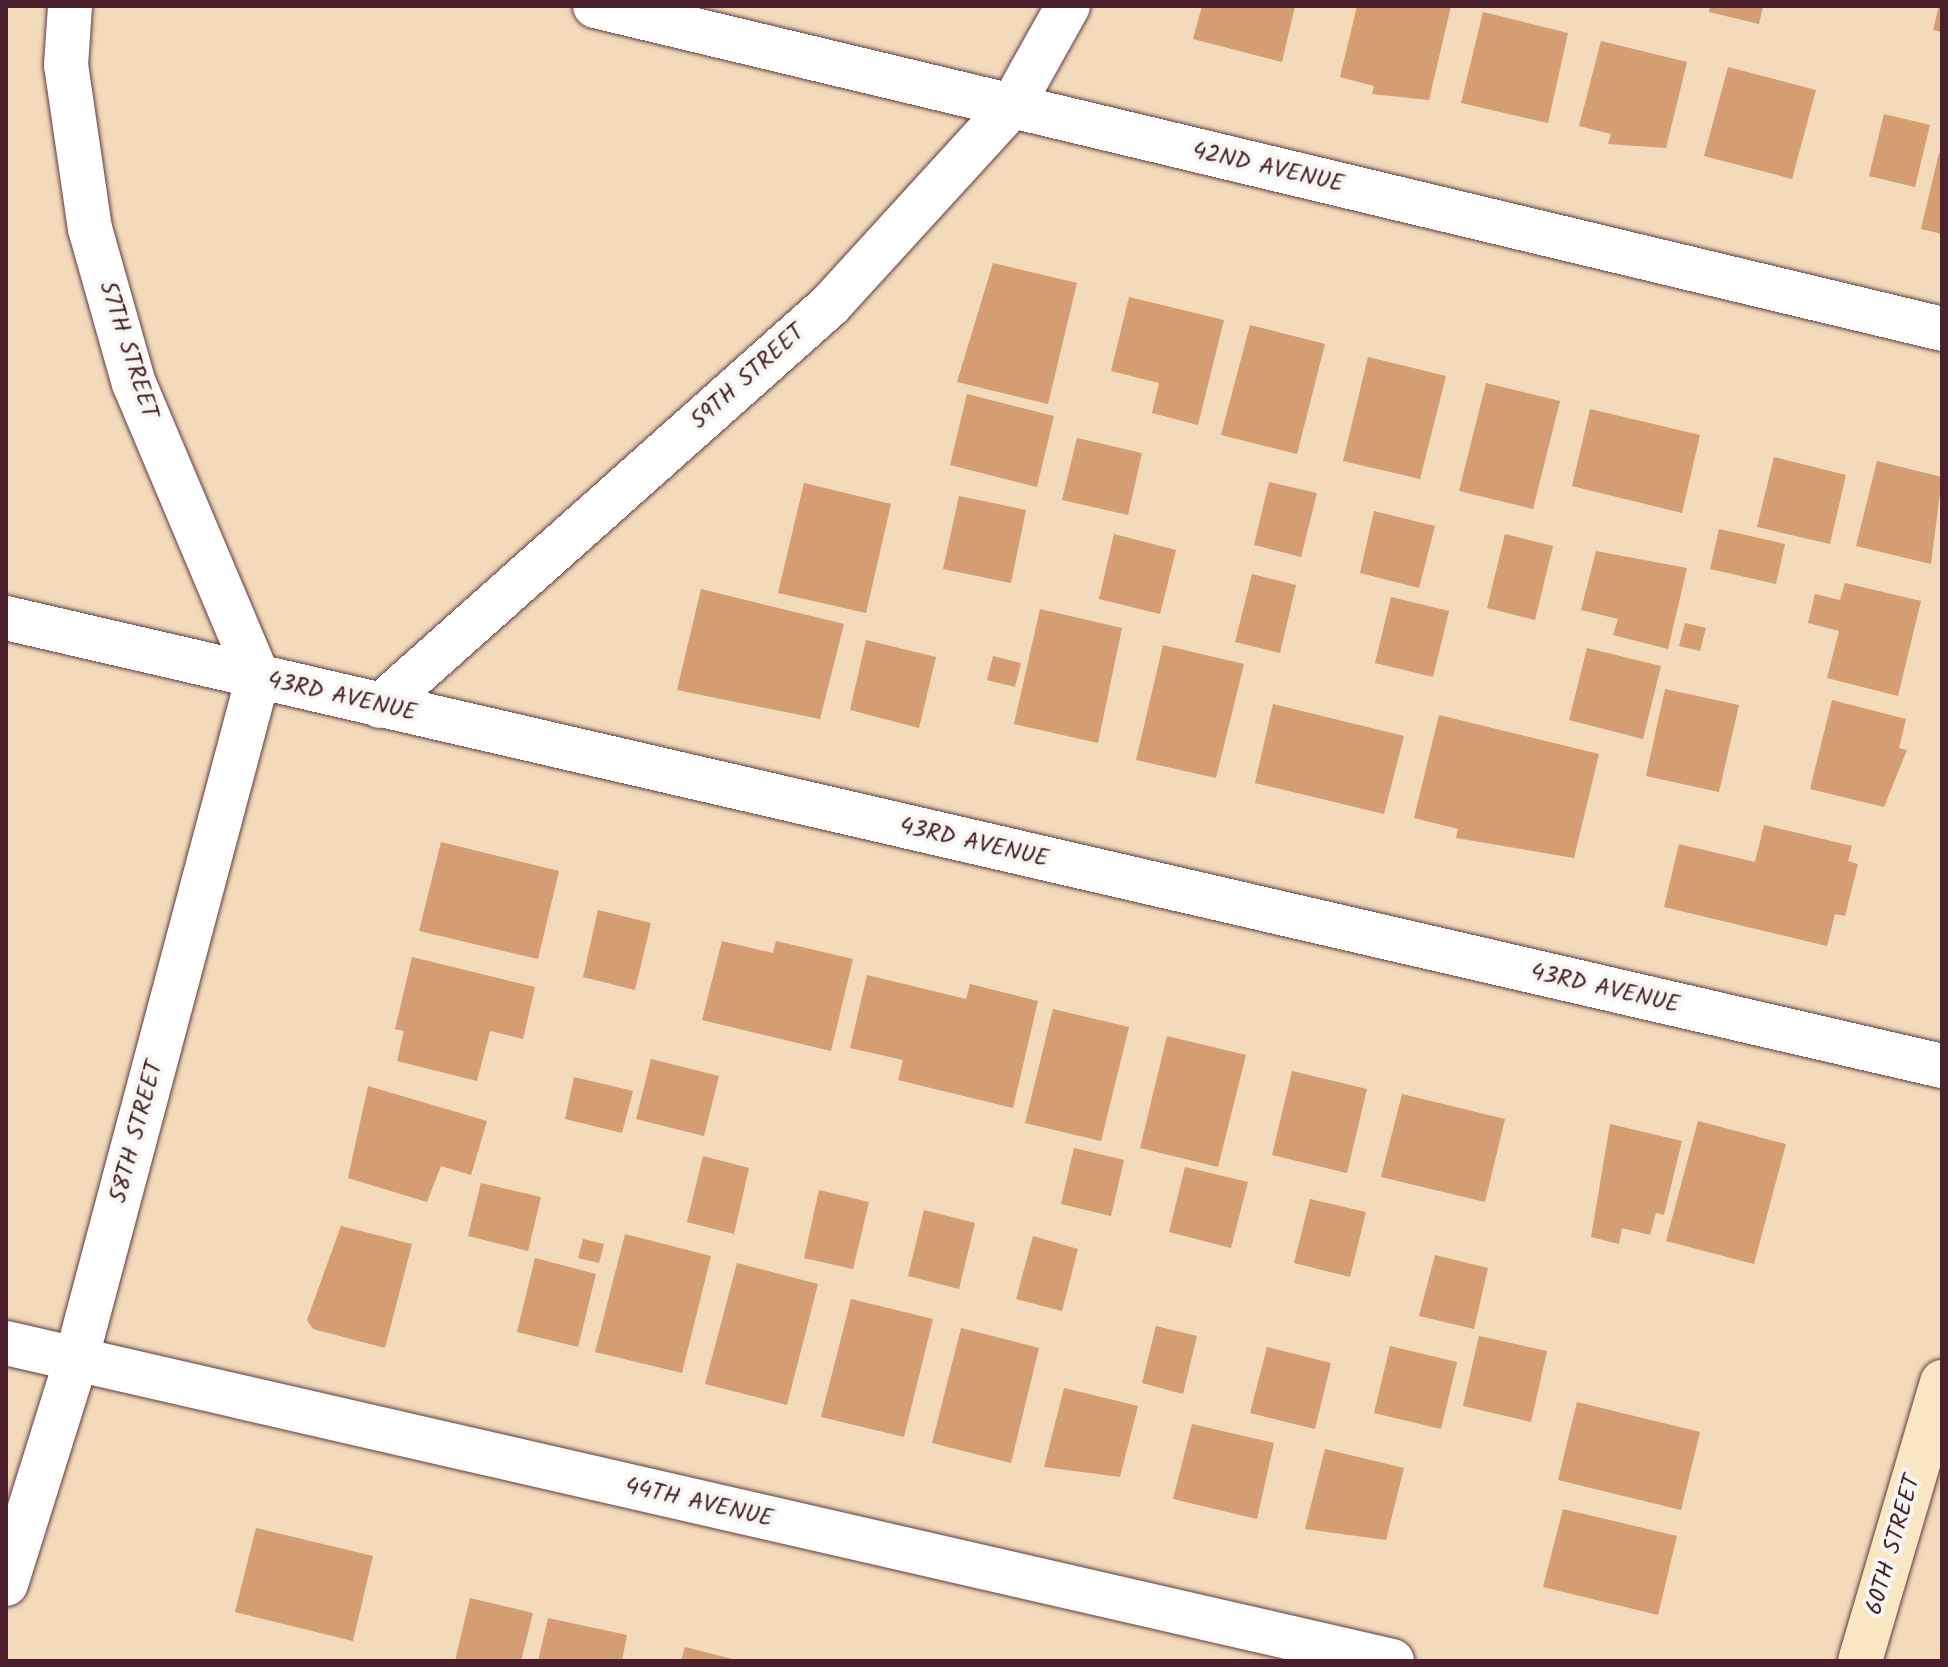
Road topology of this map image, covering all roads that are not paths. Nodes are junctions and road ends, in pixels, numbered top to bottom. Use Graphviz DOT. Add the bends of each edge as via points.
graph roads {
  1 [pos="70,6"];
  2 [pos="595,6"];
  3 [pos="1068,6"];
  4 [pos="1012,106"];
  5 [pos="1942,329"];
  6 [pos="6,618"];
  7 [pos="258,677"];
  8 [pos="380,706"];
  9 [pos="1942,1066"];
  10 [pos="6,1343"];
  11 [pos="76,1360"];
  12 [pos="1942,1382"];
  13 [pos="6,1584"];
  14 [pos="1392,1661"];
  15 [pos="1860,1661"];
  1 -- 7 [label="street, 57TH STREET" via="66,65 90,229 134,384"];
  2 -- 4 [label="street, 42ND AVENUE"];
  3 -- 4 [label="street, 59TH STREET"];
  4 -- 5 [label="street, 42ND AVENUE"];
  4 -- 8 [label="street, 59TH STREET" via="830,305"];
  6 -- 7 [label="street, 43RD AVENUE"];
  7 -- 8 [label="street, 43RD AVENUE"];
  7 -- 11 [label="street, 58TH STREET"];
  8 -- 9 [label="street, 43RD AVENUE"];
  10 -- 11 [label="street, 44TH AVENUE"];
  11 -- 13 [label="street, 58TH STREET"];
  11 -- 14 [label="street, 44TH AVENUE"];
  12 -- 15 [label="street, 60TH STREET"];
}
